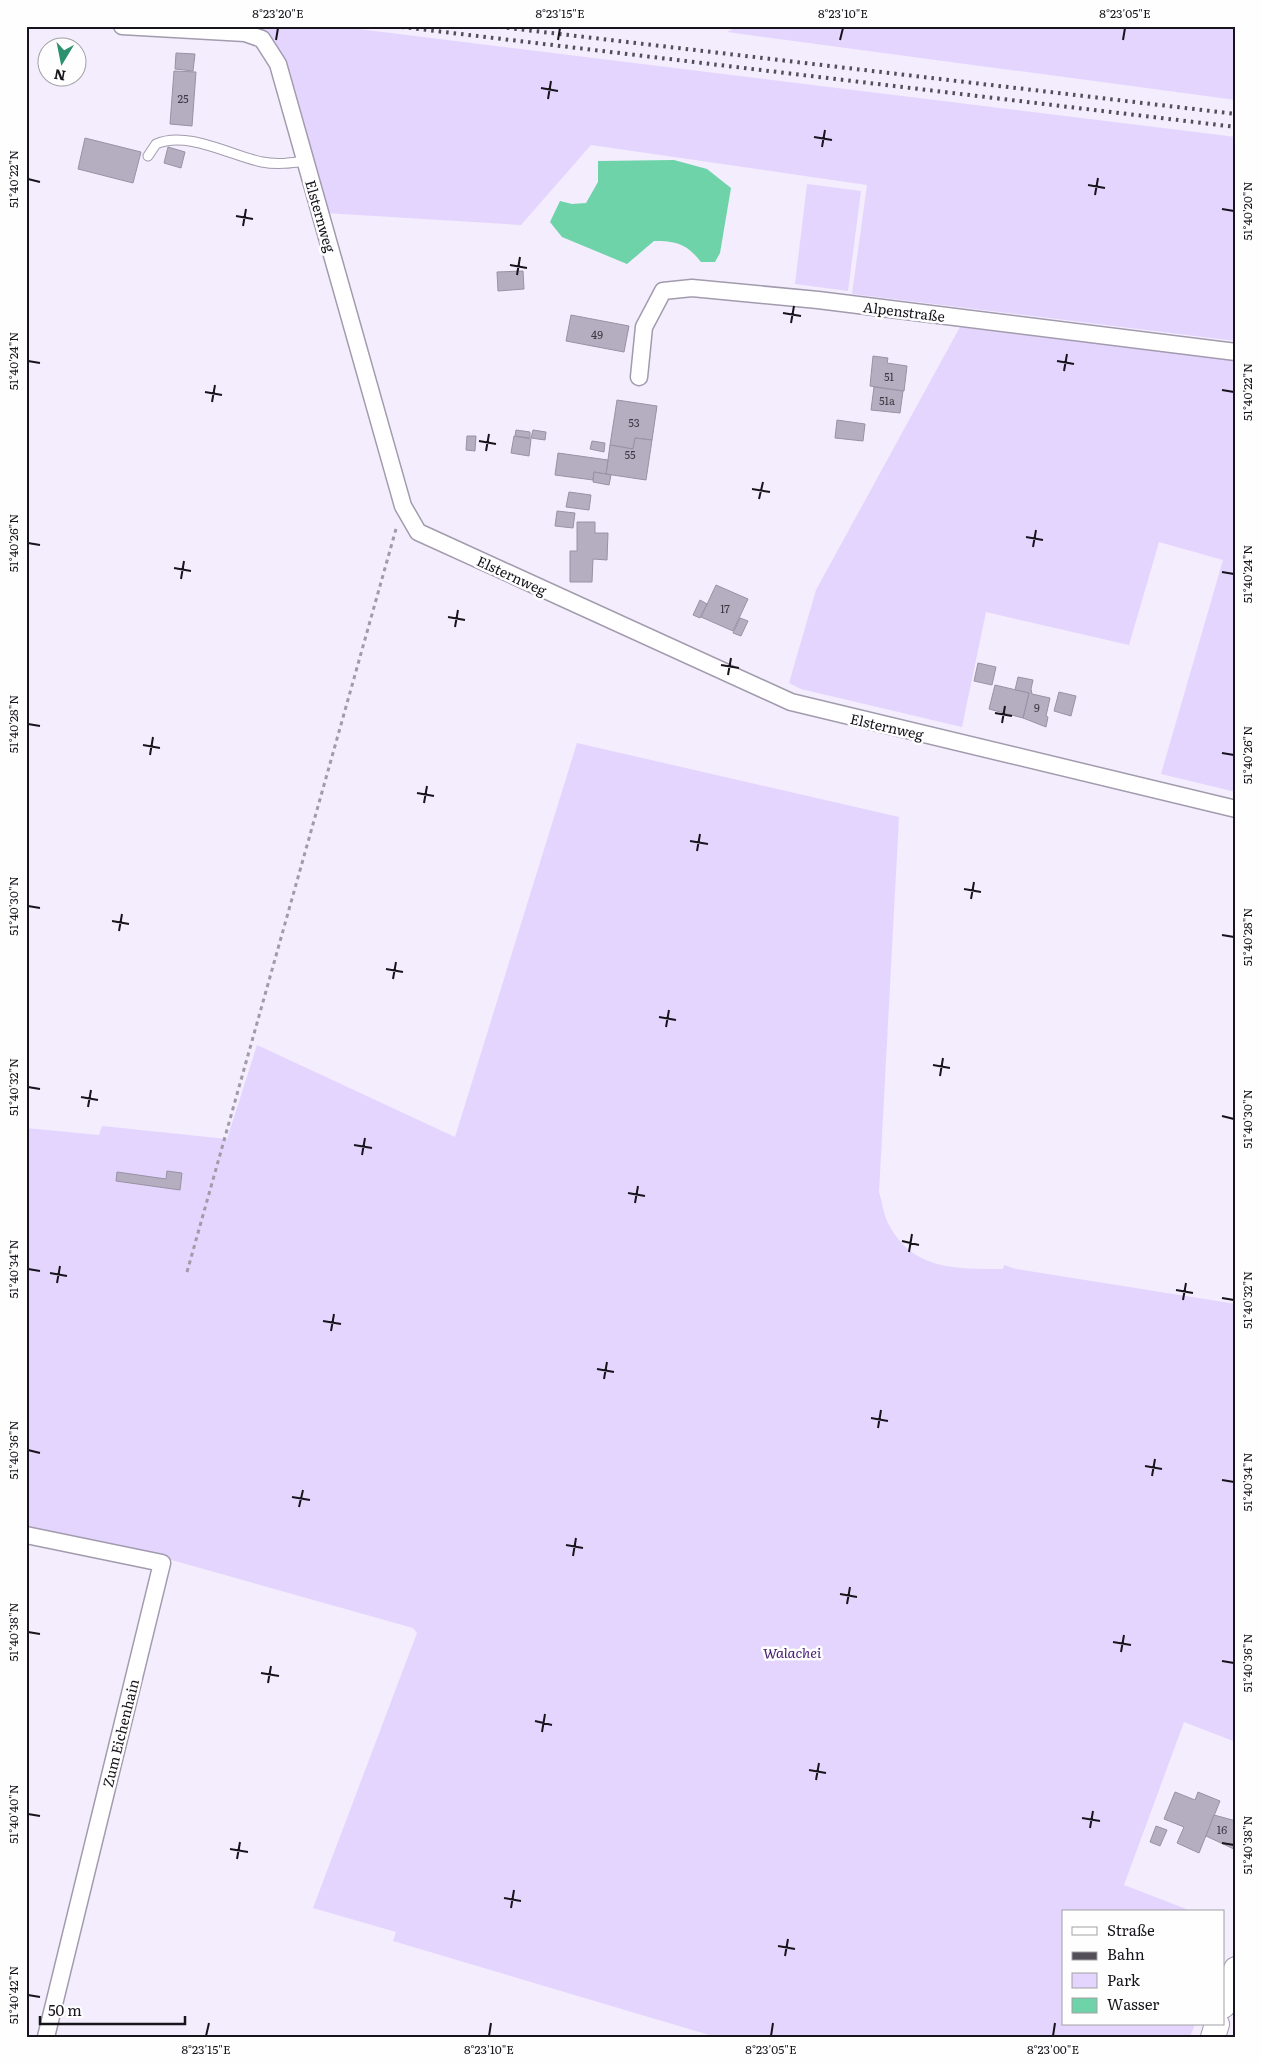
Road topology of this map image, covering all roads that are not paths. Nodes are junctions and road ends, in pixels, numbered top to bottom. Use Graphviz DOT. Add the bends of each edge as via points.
graph roads {
  1 [pos="122,26"];
  2 [pos="148,156"];
  3 [pos="305,161"];
  4 [pos="1236,352"];
  5 [pos="639,377"];
  6 [pos="1236,809"];
  7 [pos="26,1535"];
  8 [pos="1236,1969"];
  9 [pos="1224,2003"];
  10 [pos="46,2037"];
  1 -- 3 [label="street, Elsternweg" via="245,33 262,40 278,64"];
  2 -- 3 [label="lane" via="156,144 174,140 221,148 262,162"];
  3 -- 6 [label="street, Elsternweg" via="403,506 418,532 791,702"];
  4 -- 5 [label="street, Alpenstraße" via="818,300 692,288 663,291 644,326"];
  7 -- 10 [label="street, Zum Eichenhain" via="162,1563"];
  8 -- 9 [label="main road"];
}
